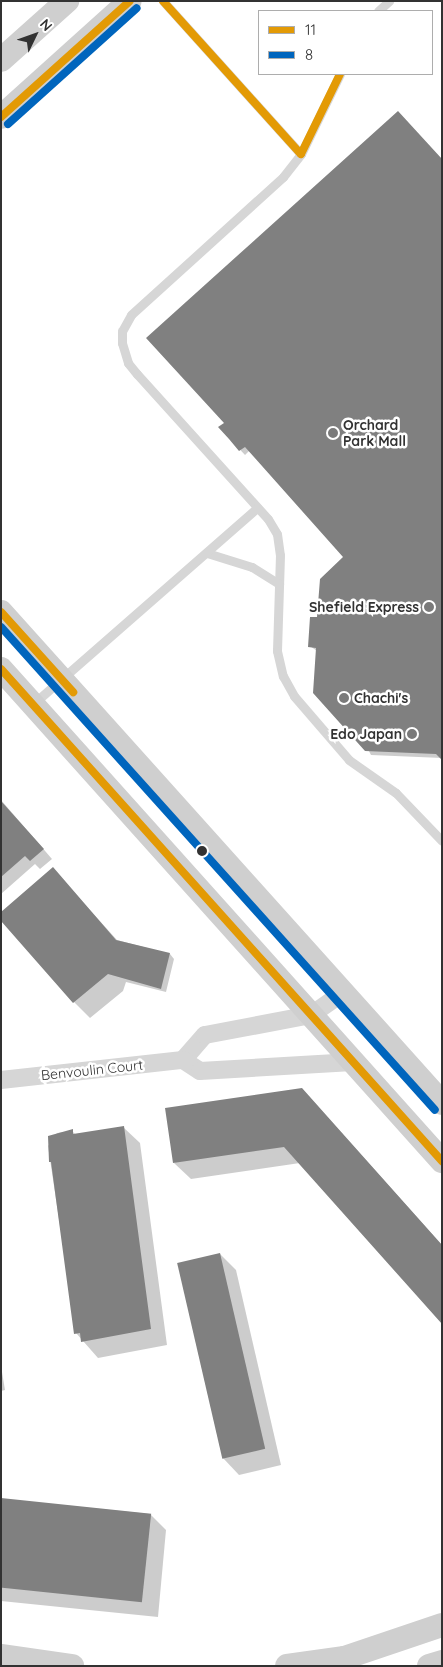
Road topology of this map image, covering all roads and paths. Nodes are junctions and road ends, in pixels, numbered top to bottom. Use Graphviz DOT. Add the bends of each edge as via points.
graph roads {
  1 [pos="67,1"];
  2 [pos="130,1"];
  3 [pos="163,1"];
  4 [pos="389,1"];
  5 [pos="379,10"];
  6 [pos="1,60"];
  7 [pos="340,75"];
  8 [pos="1,117"];
  9 [pos="301,154"];
  10 [pos="257,508"];
  11 [pos="207,553"];
  12 [pos="279,584"];
  13 [pos="1,612"];
  14 [pos="1,669"];
  15 [pos="63,681"];
  16 [pos="33,704"];
  17 [pos="442,841"];
  18 [pos="344,993"];
  19 [pos="311,1015"];
  20 [pos="183,1060"];
  21 [pos="353,1062"];
  22 [pos="1,1080"];
  23 [pos="442,1104"];
  24 [pos="442,1161"];
  25 [pos="442,1624"];
  26 [pos="1,1656"];
  27 [pos="442,1662"];
  28 [pos="72,1666"];
  29 [pos="287,1666"];
  30 [pos="430,1666"];
  1 -- 6 [label="main road"];
  2 -- 8 [label="main road"];
  3 -- 9 [label="lane"];
  4 -- 5 [label="lane"];
  7 -- 9 [label="lane"];
  9 -- 10 [label="lane" via="283,177 139,306 122,332 128,363"];
  10 -- 11 [label="lane"];
  10 -- 12 [label="lane" via="277,534"];
  11 -- 12 [label="lane" via="252,567"];
  11 -- 15 [label="lane"];
  12 -- 17 [label="lane" via="277,651 283,676 294,696 350,760 396,793"];
  13 -- 15 [label="main road"];
  14 -- 16 [label="main road"];
  15 -- 16 [label="lane"];
  15 -- 18 [label="main road"];
  16 -- 19 [label="main road"];
  18 -- 19 [label="street"];
  18 -- 23 [label="main road"];
  19 -- 20 [label="street" via="205,1035"];
  19 -- 21 [label="main road"];
  20 -- 21 [label="street" via="200,1071"];
  20 -- 22 [label="street, Benvoulin Court"];
  21 -- 24 [label="main road"];
  25 -- 29 [label="main road" via="344,1658"];
  26 -- 28 [label="main road"];
  27 -- 30 [label="main road"];
}
